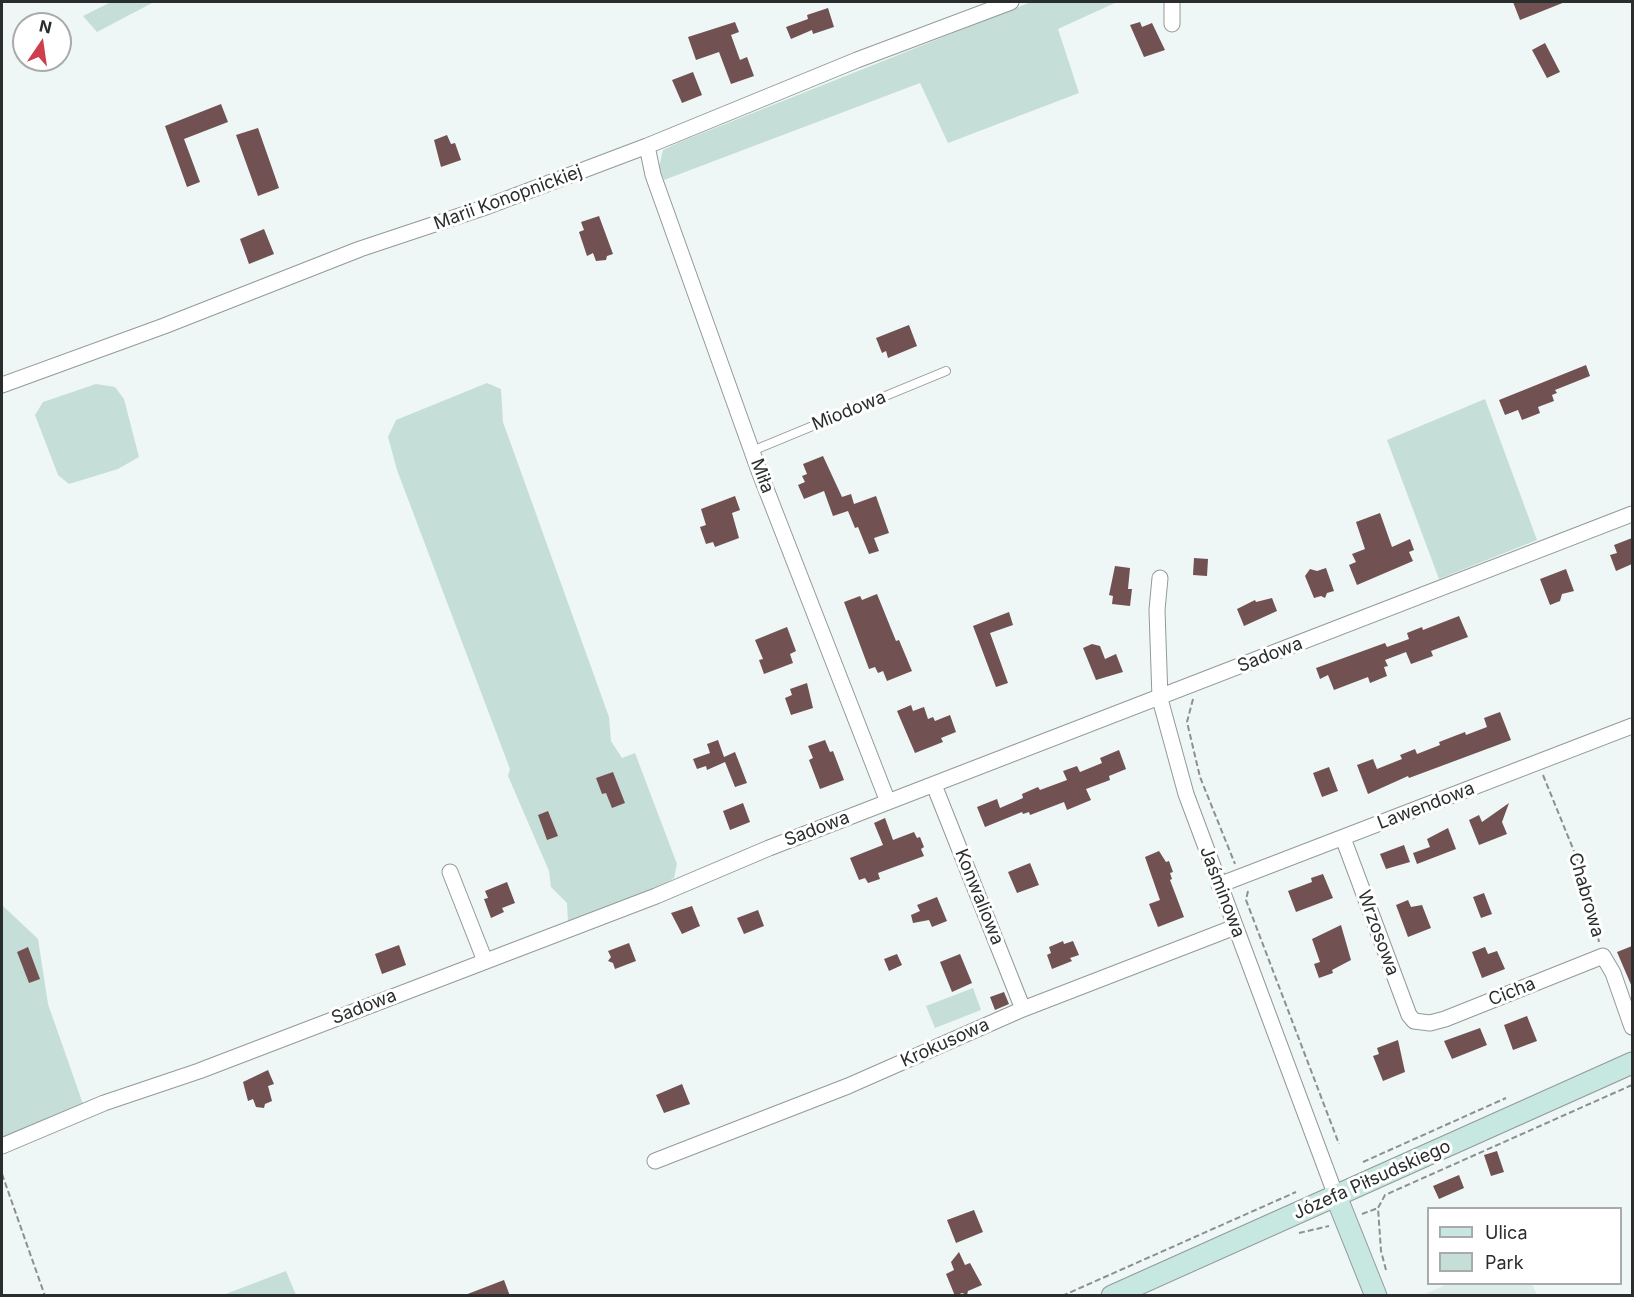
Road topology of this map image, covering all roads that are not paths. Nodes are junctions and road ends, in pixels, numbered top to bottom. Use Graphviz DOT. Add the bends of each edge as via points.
graph roads {
  1 [pos="1011,2"];
  2 [pos="1172,2"];
  3 [pos="1172,24"];
  4 [pos="647,146"];
  5 [pos="946,371"];
  6 [pos="2,385"];
  7 [pos="752,451"];
  8 [pos="1632,514"];
  9 [pos="1160,578"];
  10 [pos="1160,699"];
  11 [pos="1632,726"];
  12 [pos="934,785"];
  13 [pos="888,802"];
  14 [pos="1343,838"];
  15 [pos="450,872"];
  16 [pos="1219,885"];
  17 [pos="1235,927"];
  18 [pos="1603,956"];
  19 [pos="485,961"];
  20 [pos="1023,1009"];
  21 [pos="1420,1023"];
  22 [pos="1632,1027"];
  23 [pos="1632,1063"];
  24 [pos="2,1146"];
  25 [pos="655,1161"];
  26 [pos="1336,1196"];
  27 [pos="1112,1296"];
  28 [pos="1376,1296"];
  1 -- 4 [label="street, Marii Konopnickiej"];
  2 -- 3 [label="street"];
  4 -- 6 [label="street, Marii Konopnickiej" via="360,249"];
  4 -- 7 [label="street, Miła" via="653,175"];
  5 -- 7 [label="lane, Miodowa"];
  7 -- 13 [label="street, Miła"];
  8 -- 10 [label="street, Sadowa"];
  9 -- 10 [label="street, Jaśminowa"];
  10 -- 12 [label="street, Sadowa"];
  10 -- 16 [label="street, Jaśminowa" via="1186,794"];
  11 -- 14 [label="street, Lawendowa"];
  12 -- 13 [label="street, Sadowa"];
  12 -- 20 [label="street, Konwaliowa"];
  13 -- 19 [label="street, Sadowa"];
  14 -- 16 [label="street, Lawendowa"];
  14 -- 21 [label="street, Wrzosowa" via="1409,1015"];
  15 -- 19 [label="street"];
  16 -- 17 [label="street, Jaśminowa"];
  17 -- 20 [label="street, Krokusowa"];
  17 -- 26 [label="street, Jaśminowa"];
  18 -- 21 [label="street, Cicha" via="1445,1019"];
  18 -- 22 [label="street, Chabrowa"];
  19 -- 24 [label="street, Sadowa" via="199,1071 104,1103"];
  20 -- 25 [label="street, Krokusowa" via="848,1086"];
  23 -- 26 [label="main road, Józefa Piłsudskiego"];
  26 -- 27 [label="main road, Józefa Piłsudskiego"];
  26 -- 28 [label="main road"];
}
